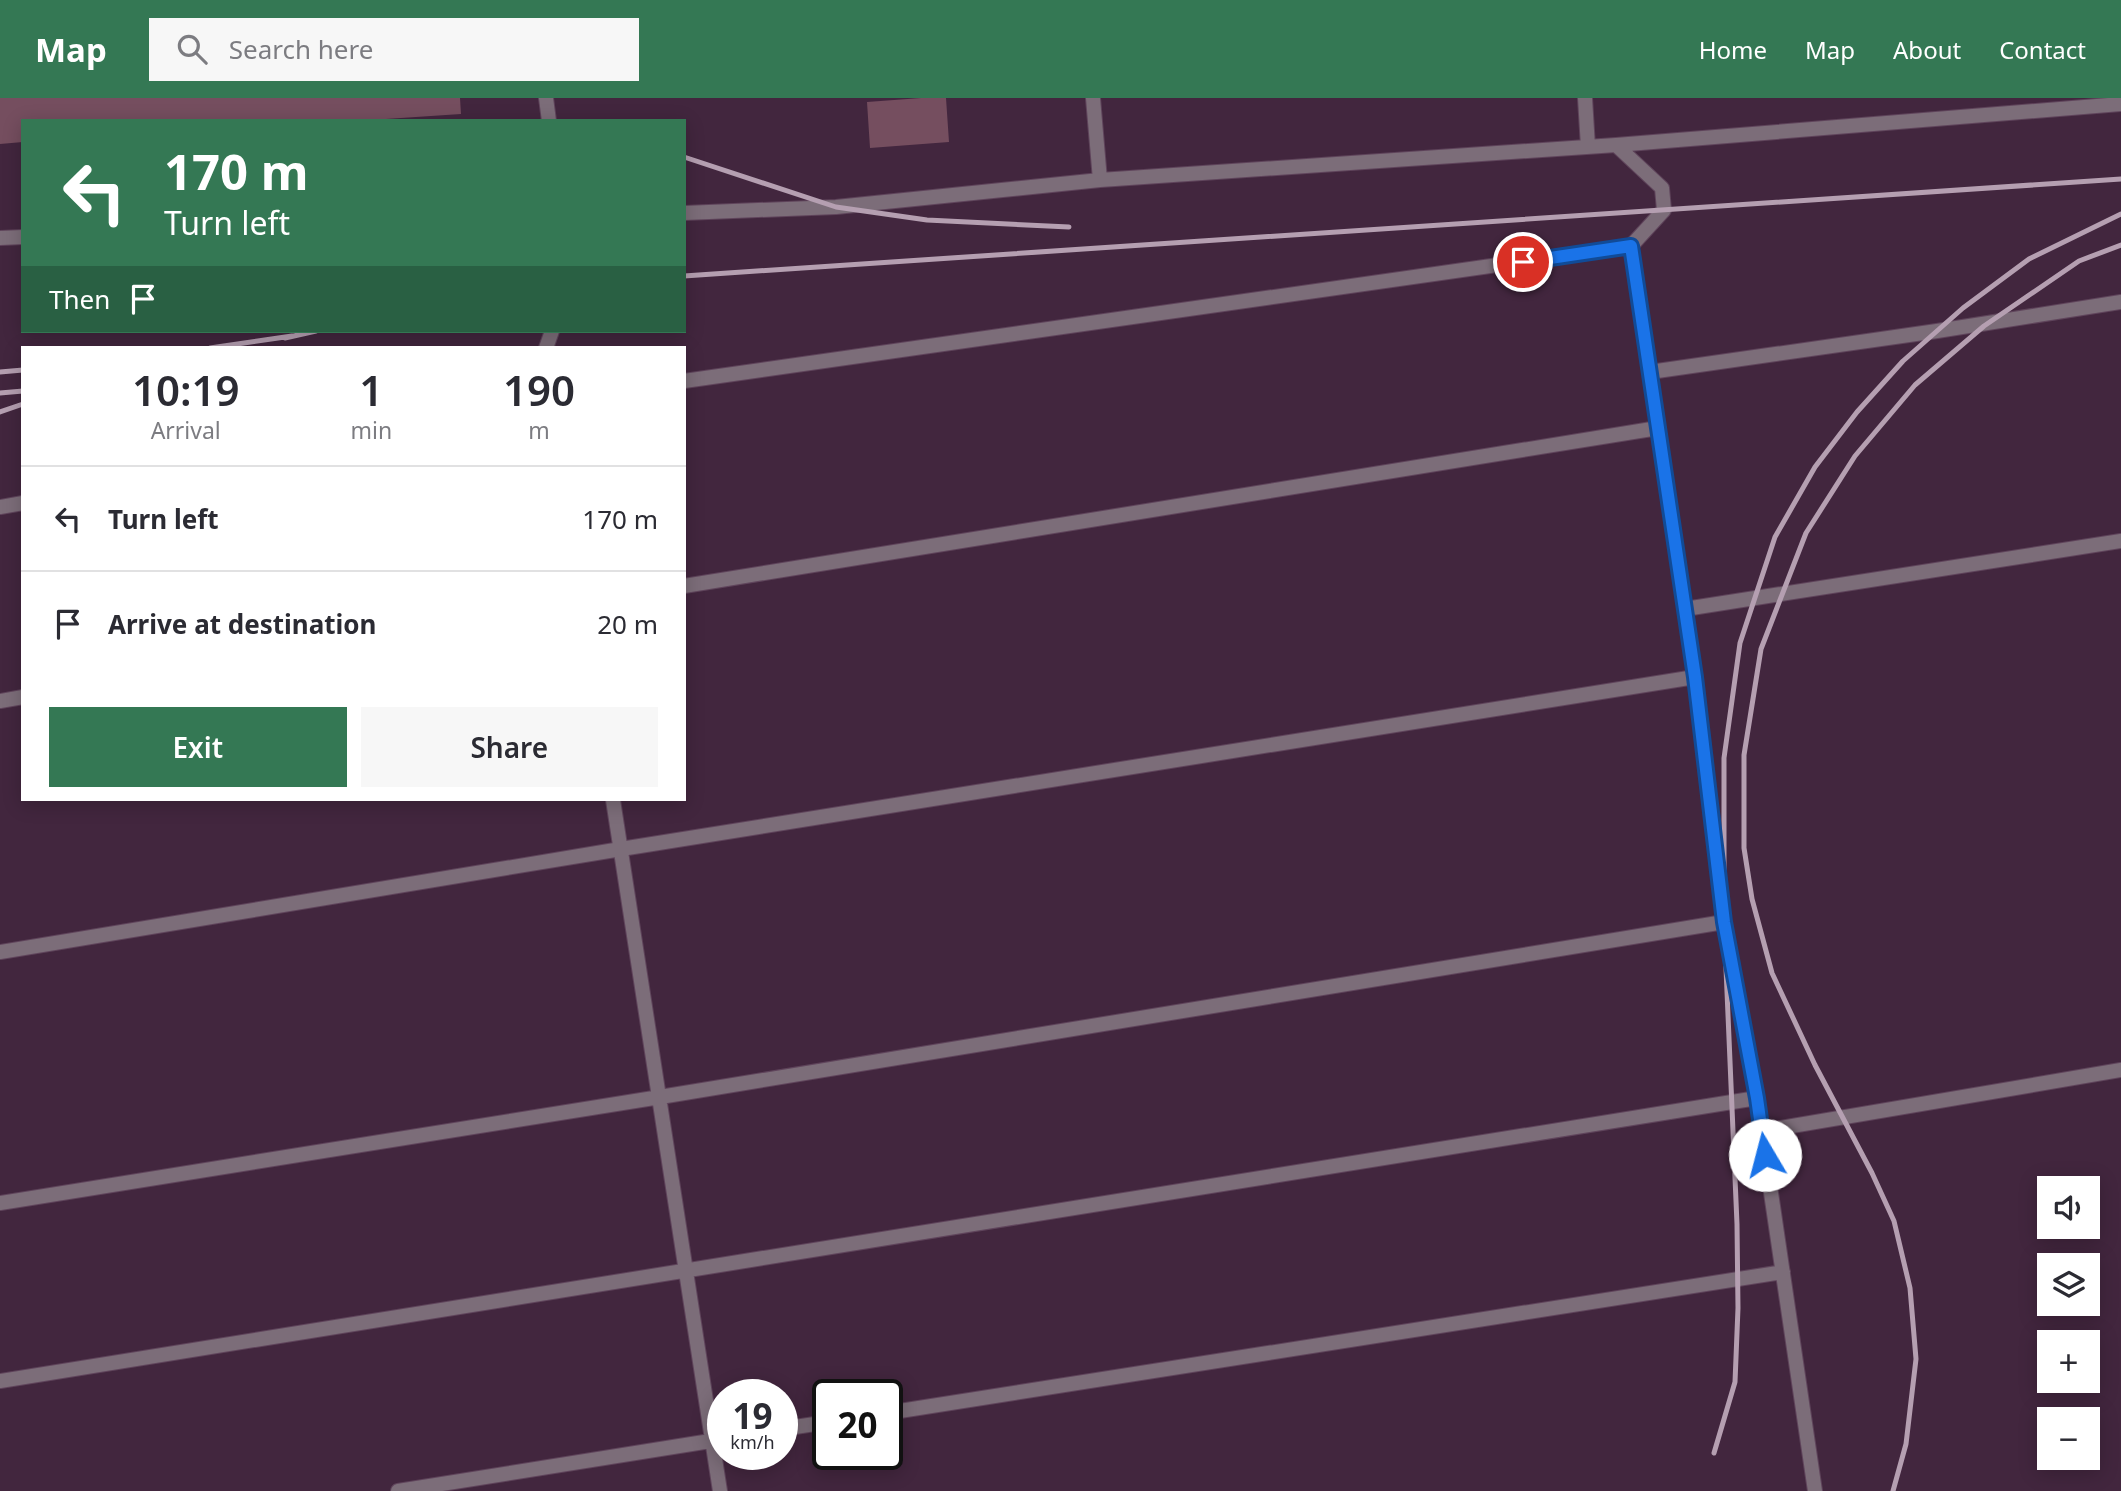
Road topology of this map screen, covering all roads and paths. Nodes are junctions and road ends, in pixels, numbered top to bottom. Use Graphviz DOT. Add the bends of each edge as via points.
graph roads {
  1 [pos="546,98"];
  2 [pos="1093,98"];
  3 [pos="1585,98"];
  4 [pos="2121,104"];
  5 [pos="548,119"];
  6 [pos="1616,145"];
  7 [pos="1588,147"];
  8 [pos="1100,180"];
  9 [pos="686,213"];
  10 [pos="21,237"];
  11 [pos="0,238"];
  12 [pos="1631,246"];
  13 [pos="2121,302"];
  14 [pos="1650,372"];
  15 [pos="686,381"];
  16 [pos="1658,428"];
  17 [pos="21,503"];
  18 [pos="0,507"];
  19 [pos="2121,541"];
  20 [pos="686,586"];
  21 [pos="1685,609"];
  22 [pos="1695,677"];
  23 [pos="21,697"];
  24 [pos="0,701"];
  25 [pos="613,801"];
  26 [pos="621,849"];
  27 [pos="1724,922"];
  28 [pos="0,952"];
  29 [pos="2121,1070"];
  30 [pos="660,1097"];
  31 [pos="1757,1098"];
  32 [pos="1762,1131"];
  33 [pos="0,1203"];
  34 [pos="686,1270"];
  35 [pos="1783,1272"];
  36 [pos="0,1381"];
  37 [pos="707,1381"];
  38 [pos="903,1410"];
  39 [pos="707,1441"];
  40 [pos="719,1470"];
  41 [pos="398,1491"];
  42 [pos="720,1491"];
  43 [pos="1815,1491"];
  1 -- 5 [label="lane"];
  2 -- 8 [label="lane"];
  3 -- 7 [label="lane"];
  4 -- 6 [label="lane"];
  6 -- 7 [label="lane"];
  6 -- 12 [label="lane" via="1662,188 1664,210"];
  7 -- 8 [label="lane"];
  8 -- 9 [label="lane" via="836,207"];
  10 -- 11 [label="lane"];
  12 -- 14 [label="lane"];
  12 -- 15 [label="lane"];
  13 -- 14 [label="lane"];
  14 -- 16 [label="lane"];
  16 -- 20 [label="lane"];
  16 -- 21 [label="lane"];
  17 -- 18 [label="lane"];
  19 -- 21 [label="lane"];
  21 -- 22 [label="lane"];
  22 -- 26 [label="lane"];
  22 -- 27 [label="lane"];
  23 -- 24 [label="lane"];
  25 -- 26 [label="lane"];
  26 -- 28 [label="lane"];
  26 -- 30 [label="lane"];
  27 -- 30 [label="lane"];
  27 -- 31 [label="lane"];
  29 -- 32 [label="lane"];
  30 -- 33 [label="lane"];
  30 -- 34 [label="lane"];
  31 -- 32 [label="lane"];
  31 -- 34 [label="lane"];
  32 -- 35 [label="lane"];
  34 -- 36 [label="lane"];
  34 -- 37 [label="lane"];
  35 -- 38 [label="lane"];
  35 -- 43 [label="lane"];
  39 -- 41 [label="lane"];
  40 -- 42 [label="lane"];
}
